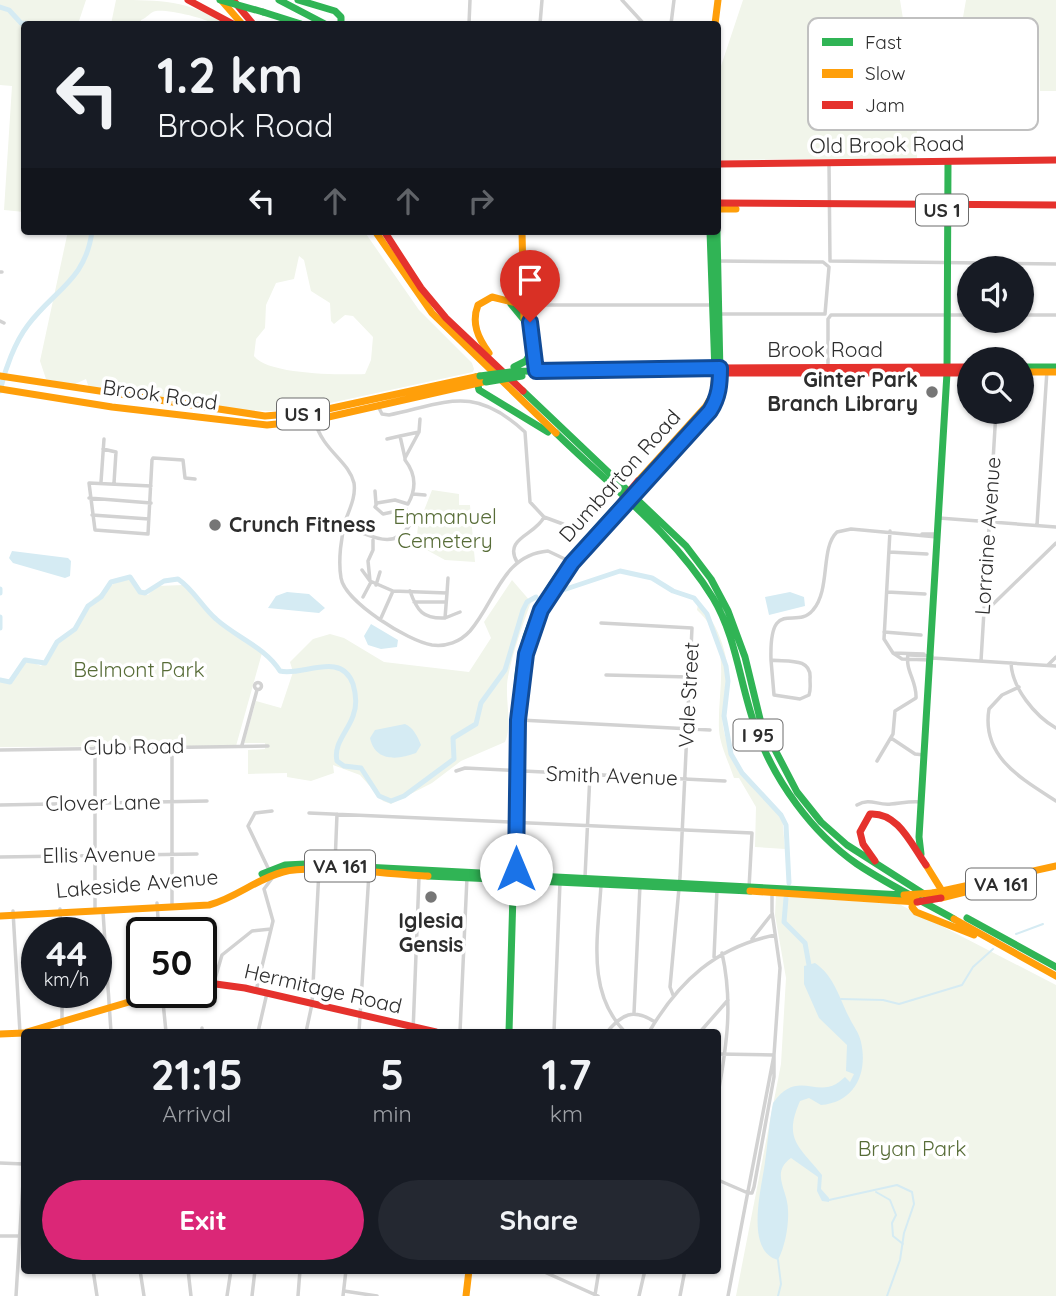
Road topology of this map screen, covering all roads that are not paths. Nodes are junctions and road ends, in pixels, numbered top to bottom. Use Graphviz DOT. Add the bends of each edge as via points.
graph roads {
  1 [pos="188,0"];
  2 [pos="221,0"];
  3 [pos="233,0"];
  4 [pos="279,0"];
  5 [pos="298,0"];
  6 [pos="470,0"];
  7 [pos="542,0"];
  8 [pos="622,0"];
  9 [pos="629,0"];
  10 [pos="674,0"];
  11 [pos="718,0"];
  12 [pos="628,7"];
  13 [pos="228,21"];
  14 [pos="239,21"];
  15 [pos="250,21"];
  16 [pos="292,21"];
  17 [pos="319,21"];
  18 [pos="340,21"];
  19 [pos="469,21"];
  20 [pos="540,21"];
  21 [pos="641,21"];
  22 [pos="671,21"];
  23 [pos="715,21"];
  24 [pos="1056,160"];
  25 [pos="948,162"];
  26 [pos="829,163"];
  27 [pos="721,164"];
  28 [pos="721,203"];
  29 [pos="829,207"];
  30 [pos="948,207"];
  31 [pos="1056,208"];
  32 [pos="721,209"];
  33 [pos="377,235"];
  34 [pos="387,235"];
  35 [pos="522,235"];
  36 [pos="711,235"];
  37 [pos="717,235"];
  38 [pos="714,261"];
  39 [pos="828,262"];
  40 [pos="948,262"];
  41 [pos="1056,264"];
  42 [pos="511,304"];
  43 [pos="715,304"];
  44 [pos="524,305"];
  45 [pos="716,314"];
  46 [pos="828,315"];
  47 [pos="948,315"];
  48 [pos="957,315"];
  49 [pos="1034,315"];
  50 [pos="1056,315"];
  51 [pos="527,324"];
  52 [pos="534,345"];
  53 [pos="1056,367"];
  54 [pos="1034,368"];
  55 [pos="957,369"];
  56 [pos="828,370"];
  57 [pos="947,370"];
  58 [pos="1047,370"];
  59 [pos="501,371"];
  60 [pos="518,371"];
  61 [pos="536,371"];
  62 [pos="717,371"];
  63 [pos="957,371"];
  64 [pos="1034,371"];
  65 [pos="1056,372"];
  66 [pos="0,376"];
  67 [pos="479,378"];
  68 [pos="2,389"];
  69 [pos="377,402"];
  70 [pos="314,416"];
  71 [pos="420,419"];
  72 [pos="995,424"];
  73 [pos="419,432"];
  74 [pos="400,436"];
  75 [pos="104,439"];
  76 [pos="387,439"];
  77 [pos="103,449"];
  78 [pos="405,458"];
  79 [pos="584,460"];
  80 [pos="195,479"];
  81 [pos="101,482"];
  82 [pos="114,483"];
  83 [pos="152,486"];
  84 [pos="375,491"];
  85 [pos="413,494"];
  86 [pos="425,495"];
  87 [pos="89,498"];
  88 [pos="151,503"];
  89 [pos="375,506"];
  90 [pos="407,507"];
  91 [pos="92,515"];
  92 [pos="544,517"];
  93 [pos="938,518"];
  94 [pos="150,519"];
  95 [pos="990,522"];
  96 [pos="563,524"];
  97 [pos="1037,525"];
  98 [pos="344,527"];
  99 [pos="1056,527"];
  100 [pos="890,531"];
  101 [pos="937,536"];
  102 [pos="373,539"];
  103 [pos="1056,543"];
  104 [pos="889,552"];
  105 [pos="927,554"];
  106 [pos="517,562"];
  107 [pos="570,562"];
  108 [pos="362,570"];
  109 [pos="380,572"];
  110 [pos="448,578"];
  111 [pos="372,583"];
  112 [pos="393,591"];
  113 [pos="410,591"];
  114 [pos="887,592"];
  115 [pos="447,593"];
  116 [pos="925,594"];
  117 [pos="363,597"];
  118 [pos="414,602"];
  119 [pos="446,602"];
  120 [pos="460,612"];
  121 [pos="984,614"];
  122 [pos="381,618"];
  123 [pos="445,618"];
  124 [pos="601,623"];
  125 [pos="884,632"];
  126 [pos="921,635"];
  127 [pos="908,656"];
  128 [pos="929,657"];
  129 [pos="1056,657"];
  130 [pos="771,660"];
  131 [pos="981,662"];
  132 [pos="1011,663"];
  133 [pos="1047,665"];
  134 [pos="1056,666"];
  135 [pos="606,675"];
  136 [pos="690,677"];
  137 [pos="1019,687"];
  138 [pos="257,690"];
  139 [pos="518,720"];
  140 [pos="1056,728"];
  141 [pos="688,729"];
  142 [pos="710,730"];
  143 [pos="891,738"];
  144 [pos="242,746"];
  145 [pos="268,746"];
  146 [pos="172,747"];
  147 [pos="95,748"];
  148 [pos="0,750"];
  149 [pos="924,755"];
  150 [pos="877,761"];
  151 [pos="456,771"];
  152 [pos="517,771"];
  153 [pos="590,774"];
  154 [pos="685,779"];
  155 [pos="726,780"];
  156 [pos="207,801"];
  157 [pos="1056,801"];
  158 [pos="171,802"];
  159 [pos="921,802"];
  160 [pos="95,803"];
  161 [pos="0,805"];
  162 [pos="857,805"];
  163 [pos="272,811"];
  164 [pos="309,813"];
  165 [pos="337,814"];
  166 [pos="516,822"];
  167 [pos="588,825"];
  168 [pos="682,830"];
  169 [pos="904,834"];
  170 [pos="919,837"];
  171 [pos="170,854"];
  172 [pos="197,854"];
  173 [pos="94,855"];
  174 [pos="0,857"];
  175 [pos="335,865"];
  176 [pos="926,865"];
  177 [pos="319,868"];
  178 [pos="1056,869"];
  179 [pos="369,870"];
  180 [pos="419,872"];
  181 [pos="271,873"];
  182 [pos="467,875"];
  183 [pos="516,877"];
  184 [pos="585,877"];
  185 [pos="898,878"];
  186 [pos="560,879"];
  187 [pos="640,883"];
  188 [pos="601,885"];
  189 [pos="679,885"];
  190 [pos="749,888"];
  191 [pos="772,889"];
  192 [pos="717,890"];
  193 [pos="943,895"];
  194 [pos="915,900"];
  195 [pos="172,905"];
  196 [pos="157,906"];
  197 [pos="97,910"];
  198 [pos="60,911"];
  199 [pos="772,912"];
  200 [pos="13,913"];
  201 [pos="0,914"];
  202 [pos="60,917"];
  203 [pos="158,917"];
  204 [pos="271,929"];
  205 [pos="990,931"];
  206 [pos="775,934"];
  207 [pos="751,940"];
  208 [pos="1004,947"];
  209 [pos="722,953"];
  210 [pos="714,957"];
  211 [pos="1056,959"];
  212 [pos="1056,967"];
  213 [pos="217,972"];
  214 [pos="1056,976"];
  215 [pos="217,983"];
  216 [pos="256,991"];
  217 [pos="267,993"];
  218 [pos="673,995"];
  219 [pos="730,998"];
  220 [pos="126,1003"];
  221 [pos="312,1004"];
  222 [pos="62,1008"];
  223 [pos="164,1008"];
  224 [pos="108,1009"];
  225 [pos="634,1013"];
  226 [pos="362,1016"];
  227 [pos="616,1022"];
  228 [pos="655,1022"];
  229 [pos="62,1028"];
  230 [pos="24,1029"];
  231 [pos="111,1029"];
  232 [pos="166,1029"];
  233 [pos="259,1029"];
  234 [pos="307,1029"];
  235 [pos="360,1029"];
  236 [pos="409,1029"];
  237 [pos="413,1029"];
  238 [pos="460,1029"];
  239 [pos="509,1029"];
  240 [pos="554,1029"];
  241 [pos="610,1029"];
  242 [pos="622,1029"];
  243 [pos="651,1029"];
  244 [pos="703,1029"];
  245 [pos="21,1033"];
  246 [pos="0,1034"];
  247 [pos="721,1054"];
  248 [pos="725,1054"];
  249 [pos="774,1055"];
  250 [pos="721,1077"];
  251 [pos="0,1163"];
  252 [pos="21,1165"];
  253 [pos="721,1181"];
  254 [pos="748,1193"];
  255 [pos="21,1228"];
  256 [pos="0,1236"];
  257 [pos="20,1236"];
  258 [pos="94,1274"];
  259 [pos="141,1274"];
  260 [pos="188,1274"];
  261 [pos="230,1274"];
  262 [pos="255,1274"];
  263 [pos="300,1274"];
  264 [pos="346,1274"];
  265 [pos="469,1274"];
  266 [pos="555,1274"];
  267 [pos="599,1274"];
  268 [pos="644,1274"];
  269 [pos="684,1274"];
  270 [pos="344,1294"];
  271 [pos="596,1295"];
  272 [pos="16,1296"];
  273 [pos="97,1296"];
  274 [pos="144,1296"];
  275 [pos="191,1296"];
  276 [pos="227,1296"];
  277 [pos="252,1296"];
  278 [pos="298,1296"];
  279 [pos="377,1296"];
  280 [pos="466,1296"];
  281 [pos="639,1296"];
  282 [pos="680,1296"];
  283 [pos="728,1296"];
  1 -- 13 [label="main road"];
  2 -- 14 [label="main road"];
  2 -- 16 [label="main road, bridge"];
  3 -- 15 [label="main road"];
  4 -- 17 [label="main road"];
  5 -- 18 [label="main road" via="338,13"];
  6 -- 19 [label="street"];
  7 -- 20 [label="street"];
  8 -- 12 [label="street"];
  9 -- 12 [label="street"];
  10 -- 22 [label="street"];
  11 -- 23 [label="main road"];
  12 -- 21 [label="street"];
  24 -- 25 [label="main road, Old Brook Road"];
  25 -- 26 [label="main road, Old Brook Road"];
  25 -- 30 [label="main road"];
  26 -- 27 [label="main road, Old Brook Road"];
  26 -- 29 [label="street"];
  28 -- 29 [label="main road, US 1"];
  29 -- 30 [label="main road, US 1"];
  29 -- 32 [label="main road, US 1"];
  29 -- 39 [label="street"];
  30 -- 31 [label="main road, US 1"];
  30 -- 40 [label="main road"];
  33 -- 79 [label="main road, I 95" via="432,313"];
  34 -- 59 [label="main road, I 95" via="435,306"];
  35 -- 44 [label="main road"];
  36 -- 38 [label="main road"];
  37 -- 38 [label="main road"];
  38 -- 39 [label="street"];
  38 -- 43 [label="main road, Dumbarton Road"];
  39 -- 40 [label="street"];
  39 -- 46 [label="street"];
  40 -- 41 [label="street"];
  40 -- 47 [label="main road"];
  42 -- 44 [label="main road"];
  42 -- 51 [label="main road"];
  42 -- 59 [label="main road" via="487,298 474,316 479,339"];
  43 -- 44 [label="street"];
  43 -- 45 [label="main road, Dumbarton Road"];
  44 -- 51 [label="main road"];
  45 -- 46 [label="street"];
  45 -- 62 [label="main road, Dumbarton Road"];
  46 -- 47 [label="street"];
  46 -- 56 [label="street"];
  47 -- 48 [label="street"];
  47 -- 57 [label="main road"];
  49 -- 50 [label="street"];
  51 -- 52 [label="main road"];
  52 -- 60 [label="main road"];
  52 -- 61 [label="main road"];
  53 -- 58 [label="main road"];
  54 -- 58 [label="main road"];
  55 -- 57 [label="main road, Brook Road"];
  56 -- 57 [label="main road, Brook Road"];
  56 -- 62 [label="main road, Brook Road"];
  57 -- 63 [label="main road, Brook Road"];
  57 -- 93 [label="main road"];
  58 -- 64 [label="main road"];
  58 -- 65 [label="main road"];
  58 -- 97 [label="street"];
  59 -- 185 [label="main road, I 95" via="696,558 734,624 759,715 788,778 813,812 847,845"];
  60 -- 61 [label="main road, Brook Road / US 1"];
  60 -- 67 [label="main road, Brook Road / US 1, bridge"];
  61 -- 62 [label="main road, Brook Road / US 1"];
  62 -- 107 [label="main road, Dumbarton Road, bridge" via="706,406"];
  66 -- 70 [label="main road, Brook Road / US 1" via="249,415"];
  67 -- 69 [label="main road, Brook Road / US 1"];
  67 -- 69 [label="main road, Brook Road / US 1"];
  67 -- 79 [label="main road" via="480,390"];
  68 -- 70 [label="main road, Brook Road / US 1" via="234,423 278,425"];
  69 -- 70 [label="main road, Brook Road / US 1"];
  69 -- 92 [label="street" via="382,414 389,415 474,400 520,428 527,437 530,502"];
  70 -- 98 [label="street" via="322,440 353,480 353,499"];
  71 -- 73 [label="street"];
  72 -- 95 [label="street, Lorraine Avenue"];
  73 -- 74 [label="street"];
  73 -- 78 [label="street"];
  74 -- 76 [label="street"];
  74 -- 78 [label="street"];
  75 -- 77 [label="street"];
  77 -- 81 [label="street"];
  77 -- 82 [label="street" via="116,453"];
  78 -- 85 [label="street" via="415,477"];
  79 -- 208 [label="main road, I 95" via="642,513 701,579 732,641 768,759 802,813 857,864"];
  80 -- 83 [label="street" via="185,478 184,461 154,457"];
  81 -- 82 [label="street"];
  81 -- 87 [label="street" via="89,483"];
  82 -- 83 [label="street"];
  83 -- 88 [label="street"];
  84 -- 89 [label="street"];
  85 -- 86 [label="street"];
  85 -- 90 [label="street"];
  87 -- 88 [label="street"];
  87 -- 91 [label="street"];
  88 -- 94 [label="street"];
  89 -- 90 [label="street" via="395,500"];
  89 -- 90 [label="street" via="383,514"];
  90 -- 102 [label="street" via="406,530 392,540"];
  91 -- 94 [label="street"];
  91 -- 94 [label="street" via="97,531 146,535"];
  92 -- 96 [label="street"];
  92 -- 106 [label="street" via="514,544"];
  93 -- 95 [label="street"];
  93 -- 101 [label="main road"];
  95 -- 97 [label="street"];
  95 -- 121 [label="street, Lorraine Avenue"];
  97 -- 99 [label="street"];
  98 -- 102 [label="street"];
  98 -- 122 [label="street" via="343,586 355,603"];
  100 -- 101 [label="street"];
  100 -- 104 [label="street"];
  100 -- 130 [label="street" via="845,529 833,535 815,608 775,625"];
  101 -- 128 [label="main road"];
  102 -- 111 [label="street" via="368,561"];
  103 -- 121 [label="street"];
  104 -- 105 [label="street"];
  104 -- 114 [label="street"];
  106 -- 107 [label="street" via="545,551"];
  106 -- 122 [label="street" via="472,629 452,643 424,643"];
  107 -- 139 [label="main road, Dumbarton Road" via="533,631"];
  108 -- 111 [label="street"];
  109 -- 111 [label="street"];
  110 -- 115 [label="street"];
  111 -- 112 [label="street"];
  111 -- 117 [label="street"];
  112 -- 113 [label="street"];
  112 -- 122 [label="street"];
  113 -- 115 [label="street"];
  113 -- 118 [label="street"];
  114 -- 116 [label="street"];
  114 -- 125 [label="street"];
  115 -- 119 [label="street"];
  118 -- 119 [label="street"];
  118 -- 123 [label="street" via="429,617"];
  119 -- 123 [label="street"];
  120 -- 123 [label="street"];
  121 -- 131 [label="street, Lorraine Avenue"];
  124 -- 136 [label="street, Vale Street" via="692,628"];
  125 -- 126 [label="street"];
  125 -- 127 [label="street" via="885,645 893,653"];
  127 -- 128 [label="street"];
  127 -- 143 [label="street" via="906,667 916,697 895,711"];
  128 -- 131 [label="street"];
  128 -- 149 [label="main road"];
  129 -- 133 [label="street"];
  130 -- 130 [label="street" via="804,663 810,670 810,692 804,698 779,698 772,691"];
  131 -- 132 [label="street"];
  132 -- 133 [label="street"];
  132 -- 137 [label="street"];
  133 -- 134 [label="street"];
  135 -- 136 [label="street"];
  136 -- 141 [label="street, Vale Street"];
  137 -- 140 [label="street" via="1038,715"];
  137 -- 157 [label="street" via="1002,695 989,709 992,740 1010,771"];
  138 -- 144 [label="street"];
  139 -- 141 [label="street"];
  139 -- 152 [label="main road, Dumbarton Road"];
  141 -- 142 [label="street"];
  141 -- 154 [label="street, Vale Street"];
  143 -- 149 [label="street"];
  143 -- 150 [label="street"];
  144 -- 145 [label="street, Club Road"];
  144 -- 146 [label="street, Club Road"];
  146 -- 147 [label="street, Club Road"];
  146 -- 158 [label="street"];
  147 -- 148 [label="street, Club Road"];
  147 -- 160 [label="street"];
  149 -- 159 [label="main road"];
  151 -- 152 [label="street, Smith Avenue"];
  152 -- 153 [label="street, Smith Avenue"];
  152 -- 166 [label="main road, Dumbarton Road"];
  153 -- 154 [label="street, Smith Avenue"];
  153 -- 167 [label="street"];
  154 -- 155 [label="street, Smith Avenue"];
  154 -- 168 [label="street, Vale Street"];
  156 -- 158 [label="street, Clover Lane"];
  158 -- 160 [label="street, Clover Lane"];
  158 -- 171 [label="street"];
  159 -- 162 [label="street" via="890,805 869,800"];
  159 -- 170 [label="main road"];
  160 -- 161 [label="street, Clover Lane"];
  160 -- 173 [label="street"];
  163 -- 181 [label="street" via="255,813 248,826"];
  164 -- 165 [label="street"];
  165 -- 166 [label="street"];
  165 -- 175 [label="street"];
  166 -- 167 [label="street"];
  166 -- 183 [label="main road, Dumbarton Road"];
  167 -- 168 [label="street"];
  167 -- 184 [label="street"];
  168 -- 189 [label="street, Vale Street"];
  168 -- 190 [label="street" via="752,833"];
  169 -- 170 [label="main road"];
  169 -- 176 [label="main road"];
  169 -- 185 [label="main road" via="883,813 870,814 860,828 865,850"];
  170 -- 176 [label="main road"];
  171 -- 172 [label="street, Ellis Avenue"];
  171 -- 173 [label="street, Ellis Avenue"];
  171 -- 195 [label="street"];
  173 -- 174 [label="street, Ellis Avenue"];
  173 -- 197 [label="street"];
  175 -- 177 [label="main road, Lakeside Avenue / VA 161"];
  175 -- 179 [label="main road, Lakeside Avenue / VA 161"];
  176 -- 193 [label="main road"];
  177 -- 179 [label="main road, Lakeside Avenue / VA 161"];
  177 -- 181 [label="main road, Lakeside Avenue / VA 161" via="289,864"];
  177 -- 221 [label="street"];
  178 -- 193 [label="main road, VA 161"];
  179 -- 180 [label="main road, Lakeside Avenue / VA 161"];
  179 -- 226 [label="street"];
  180 -- 182 [label="main road, Lakeside Avenue / VA 161"];
  180 -- 237 [label="street"];
  181 -- 195 [label="main road, Lakeside Avenue / VA 161" via="223,897"];
  181 -- 204 [label="street" via="264,889 272,913"];
  182 -- 183 [label="main road, Lakeside Avenue / VA 161"];
  182 -- 238 [label="street"];
  183 -- 186 [label="main road, Lakeside Avenue / VA 161"];
  183 -- 239 [label="main road, Dumbarton Road"];
  184 -- 186 [label="main road, Lakeside Avenue / VA 161"];
  184 -- 188 [label="main road, Lakeside Avenue / VA 161"];
  185 -- 205 [label="main road, I 95"];
  186 -- 188 [label="main road, Lakeside Avenue / VA 161"];
  186 -- 240 [label="street"];
  187 -- 188 [label="main road, Lakeside Avenue / VA 161"];
  187 -- 189 [label="main road, Lakeside Avenue / VA 161"];
  187 -- 225 [label="street"];
  188 -- 227 [label="street" via="597,975 603,1000"];
  189 -- 192 [label="main road, Lakeside Avenue / VA 161"];
  189 -- 218 [label="street, Vale Street"];
  190 -- 191 [label="main road, Lakeside Avenue / VA 161"];
  190 -- 192 [label="main road, Lakeside Avenue / VA 161"];
  191 -- 194 [label="main road, VA 161"];
  191 -- 194 [label="main road, VA 161, bridge" via="904,895"];
  191 -- 199 [label="street"];
  192 -- 210 [label="street"];
  193 -- 194 [label="main road, VA 161, bridge"];
  193 -- 194 [label="main road, VA 161, bridge" via="933,893"];
  194 -- 208 [label="main road" via="914,910 919,914"];
  195 -- 196 [label="main road, Lakeside Avenue / VA 161"];
  196 -- 197 [label="main road, Lakeside Avenue / VA 161"];
  196 -- 203 [label="street"];
  197 -- 198 [label="main road, Lakeside Avenue / VA 161"];
  197 -- 224 [label="street"];
  198 -- 200 [label="main road, Lakeside Avenue / VA 161"];
  198 -- 202 [label="street"];
  199 -- 206 [label="street"];
  199 -- 207 [label="street"];
  200 -- 201 [label="main road, Lakeside Avenue / VA 161"];
  200 -- 230 [label="street"];
  204 -- 213 [label="street" via="255,930 222,955"];
  204 -- 216 [label="street"];
  205 -- 211 [label="main road"];
  205 -- 212 [label="main road, I 95"];
  206 -- 207 [label="street"];
  206 -- 249 [label="street" via="780,992"];
  207 -- 209 [label="street"];
  208 -- 214 [label="main road, I 95"];
  209 -- 210 [label="street"];
  209 -- 219 [label="street"];
  210 -- 218 [label="street"];
  215 -- 216 [label="main road, Hermitage Road"];
  216 -- 217 [label="main road, Hermitage Road"];
  217 -- 221 [label="main road, Hermitage Road"];
  217 -- 233 [label="street"];
  218 -- 228 [label="street"];
  219 -- 244 [label="street"];
  219 -- 248 [label="street"];
  220 -- 224 [label="main road"];
  221 -- 226 [label="main road, Hermitage Road"];
  221 -- 234 [label="street"];
  222 -- 229 [label="street"];
  223 -- 232 [label="street"];
  224 -- 229 [label="main road"];
  224 -- 231 [label="street"];
  225 -- 227 [label="street"];
  225 -- 228 [label="street"];
  226 -- 235 [label="street"];
  226 -- 236 [label="main road, Hermitage Road"];
  227 -- 241 [label="street"];
  227 -- 242 [label="street"];
  228 -- 243 [label="street"];
  245 -- 246 [label="main road"];
  247 -- 248 [label="street"];
  248 -- 249 [label="street"];
  248 -- 250 [label="street"];
  249 -- 254 [label="street" via="754,1187"];
  251 -- 252 [label="street"];
  253 -- 254 [label="street"];
  254 -- 283 [label="street"];
  255 -- 257 [label="street"];
  256 -- 257 [label="street"];
  257 -- 272 [label="street"];
  258 -- 273 [label="street"];
  259 -- 274 [label="street"];
  260 -- 275 [label="street"];
  261 -- 276 [label="street"];
  262 -- 277 [label="street"];
  263 -- 278 [label="street"];
  264 -- 270 [label="street"];
  265 -- 280 [label="main road"];
  266 -- 271 [label="street"];
  267 -- 271 [label="street"];
  268 -- 281 [label="street"];
  269 -- 282 [label="street"];
  270 -- 279 [label="street"];
}
